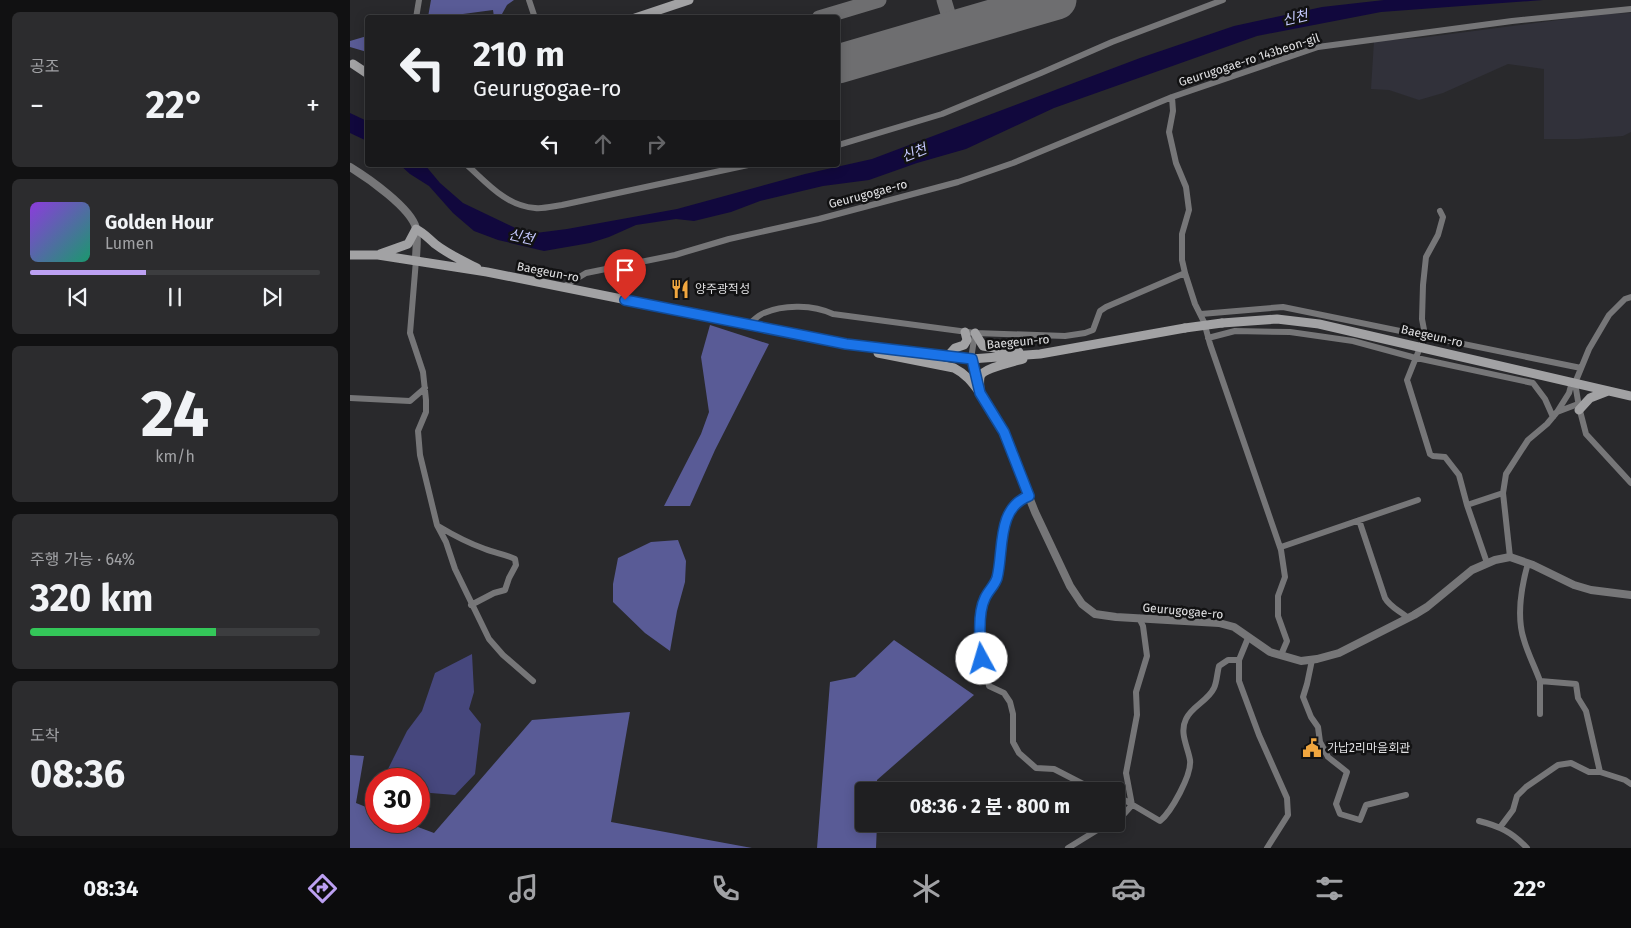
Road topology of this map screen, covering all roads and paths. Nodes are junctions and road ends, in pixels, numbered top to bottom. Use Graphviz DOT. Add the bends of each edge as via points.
graph roads {
  1 [pos="419,0"];
  2 [pos="529,0"];
  3 [pos="688,0"];
  4 [pos="1223,0"];
  5 [pos="1631,9"];
  6 [pos="416,15"];
  7 [pos="534,15"];
  8 [pos="644,15"];
  9 [pos="351,64"];
  10 [pos="365,67"];
  11 [pos="365,72"];
  12 [pos="1172,97"];
  13 [pos="840,143"];
  14 [pos="350,167"];
  15 [pos="469,167"];
  16 [pos="739,167"];
  17 [pos="1440,211"];
  18 [pos="416,229"];
  19 [pos="350,255"];
  20 [pos="378,255"];
  21 [pos="416,260"];
  22 [pos="487,272"];
  23 [pos="1185,273"];
  24 [pos="563,287"];
  25 [pos="1631,297"];
  26 [pos="1201,314"];
  27 [pos="748,325"];
  28 [pos="965,332"];
  29 [pos="975,333"];
  30 [pos="1425,335"];
  31 [pos="1208,338"];
  32 [pos="846,344"];
  33 [pos="1421,346"];
  34 [pos="1034,355"];
  35 [pos="947,357"];
  36 [pos="1417,358"];
  37 [pos="972,359"];
  38 [pos="1581,368"];
  39 [pos="1574,382"];
  40 [pos="425,388"];
  41 [pos="1610,391"];
  42 [pos="980,393"];
  43 [pos="1631,396"];
  44 [pos="350,398"];
  45 [pos="1579,407"];
  46 [pos="1555,414"];
  47 [pos="1631,483"];
  48 [pos="1503,493"];
  49 [pos="1029,496"];
  50 [pos="1418,500"];
  51 [pos="1466,505"];
  52 [pos="1360,520"];
  53 [pos="437,525"];
  54 [pos="1280,547"];
  55 [pos="1510,557"];
  56 [pos="1487,563"];
  57 [pos="1528,563"];
  58 [pos="1631,595"];
  59 [pos="471,605"];
  60 [pos="1139,618"];
  61 [pos="1408,618"];
  62 [pos="1248,638"];
  63 [pos="1281,655"];
  64 [pos="1239,660"];
  65 [pos="1312,660"];
  66 [pos="533,681"];
  67 [pos="1540,681"];
  68 [pos="1540,714"];
  69 [pos="1600,772"];
  70 [pos="1079,782"];
  71 [pos="1631,784"];
  72 [pos="1406,794"];
  73 [pos="1125,801"];
  74 [pos="1132,805"];
  75 [pos="1125,813"];
  76 [pos="1479,821"];
  77 [pos="1501,826"];
  78 [pos="1094,832"];
  79 [pos="1068,848"];
  80 [pos="1267,848"];
  81 [pos="1527,848"];
  1 -- 6 [label="street"];
  2 -- 7 [label="street"];
  3 -- 8 [label="main road"];
  4 -- 13 [label="street" via="1112,42 942,114"];
  5 -- 12 [label="street, Geurugogae-ro 143beon-gil" via="1318,47"];
  9 -- 10 [label="main road"];
  9 -- 11 [label="main road"];
  12 -- 23 [label="street, Geurugogae-ro 143beon-gil" via="1170,132 1176,163 1186,187 1189,210 1182,234"];
  12 -- 24 [label="street, Geurugogae-ro" via="1014,163 958,182 675,254 586,272"];
  14 -- 18 [label="street" via="411,216"];
  15 -- 16 [label="street" via="501,196 535,208"];
  17 -- 30 [label="street" via="1443,217 1438,234 1426,257 1422,319"];
  18 -- 20 [label="main road" via="408,244"];
  18 -- 21 [label="street"];
  18 -- 22 [label="main road" via="452,255"];
  19 -- 20 [label="main road, Baegeun-ro"];
  20 -- 21 [label="main road, Baegeun-ro"];
  21 -- 22 [label="main road, Baegeun-ro"];
  21 -- 40 [label="street" via="410,333"];
  22 -- 24 [label="main road, Baegeun-ro"];
  23 -- 26 [label="street, Geurugogae-ro 143beon-gil"];
  23 -- 29 [label="street" via="1106,307 1100,311 1092,330 1085,333 1065,336"];
  24 -- 27 [label="main road, Baegeun-ro"];
  25 -- 38 [label="street" via="1609,315 1588,349"];
  26 -- 30 [label="street" via="1283,307"];
  26 -- 31 [label="street, Geurugogae-ro 143beon-gil"];
  27 -- 28 [label="street" via="764,313 804,307"];
  27 -- 32 [label="main road, Baegeun-ro"];
  28 -- 29 [label="street"];
  28 -- 35 [label="main road" via="967,340 964,345 955,348"];
  29 -- 34 [label="main road" via="983,346"];
  29 -- 37 [label="street"];
  30 -- 33 [label="street"];
  30 -- 38 [label="street"];
  31 -- 36 [label="street" via="1235,331 1290,332 1353,341"];
  31 -- 54 [label="street, Geurugogae-ro 143beon-gil"];
  32 -- 35 [label="main road, Baegeun-ro"];
  32 -- 42 [label="main road" via="954,368 970,379"];
  33 -- 34 [label="main road, Baegeun-ro, bridge" via="1319,324 1277,319 1185,328"];
  33 -- 36 [label="street"];
  33 -- 39 [label="main road, Baegeun-ro"];
  34 -- 37 [label="main road, Baegeun-ro"];
  34 -- 42 [label="main road" via="982,373"];
  35 -- 37 [label="main road, Baegeun-ro"];
  36 -- 46 [label="street" via="1533,383"];
  36 -- 51 [label="street" via="1407,380 1430,454 1445,457 1459,474"];
  37 -- 42 [label="street, Geurugogae-ro"];
  38 -- 39 [label="street"];
  39 -- 41 [label="main road, Baegeun-ro"];
  39 -- 45 [label="street"];
  39 -- 46 [label="street"];
  40 -- 44 [label="street" via="410,401"];
  40 -- 53 [label="street" via="426,412 418,432 420,455"];
  41 -- 43 [label="main road, Baegeun-ro"];
  41 -- 45 [label="main road" via="1590,398"];
  42 -- 49 [label="street, Geurugogae-ro" via="1004,432"];
  45 -- 46 [label="street"];
  45 -- 47 [label="street" via="1586,434"];
  46 -- 48 [label="street" via="1528,440 1506,474"];
  48 -- 51 [label="street"];
  48 -- 55 [label="street"];
  49 -- 60 [label="street, Geurugogae-ro" via="1070,586 1082,604 1095,614"];
  49 -- 70 [label="street" via="1022,499 1004,522 996,580 984,598 979,639 982,659 989,686 1004,693 1010,702 1013,742 1019,753 1036,768 1054,769"];
  50 -- 52 [label="street"];
  51 -- 56 [label="street"];
  52 -- 54 [label="street"];
  52 -- 61 [label="street" via="1385,598 1389,605"];
  53 -- 59 [label="street"];
  53 -- 59 [label="street" via="464,540 515,560 516,565 505,590"];
  54 -- 63 [label="street, Geurugogae-ro 143beon-gil" via="1285,576 1278,596 1278,616 1287,641"];
  55 -- 56 [label="street, Geurugogae-ro"];
  55 -- 57 [label="street"];
  56 -- 61 [label="street, Geurugogae-ro" via="1472,570 1427,607"];
  57 -- 58 [label="street" via="1590,590"];
  57 -- 67 [label="street" via="1520,606 1522,630"];
  59 -- 66 [label="street" via="496,649"];
  60 -- 62 [label="street, Geurugogae-ro" via="1219,623 1234,627"];
  60 -- 74 [label="street" via="1147,656 1136,692 1137,715 1126,773"];
  61 -- 65 [label="street, Geurugogae-ro" via="1339,653"];
  62 -- 63 [label="street, Geurugogae-ro"];
  62 -- 64 [label="street"];
  63 -- 65 [label="street, Geurugogae-ro" via="1301,661"];
  64 -- 74 [label="street" via="1228,660 1219,666 1214,689 1184,721 1184,739 1190,761 1175,802 1166,816 1160,821"];
  64 -- 80 [label="street" via="1239,681 1247,705 1287,798 1288,815"];
  65 -- 72 [label="street" via="1303,697 1328,757 1347,772 1336,804 1340,814 1360,820 1366,805"];
  67 -- 68 [label="street"];
  67 -- 69 [label="street" via="1576,684 1578,698 1586,711"];
  69 -- 71 [label="street"];
  69 -- 77 [label="street" via="1588,772 1571,763 1558,765 1517,796 1513,810"];
  73 -- 74 [label="street"];
  74 -- 75 [label="street"];
  76 -- 77 [label="street"];
  77 -- 81 [label="street"];
  78 -- 79 [label="street"];
}
